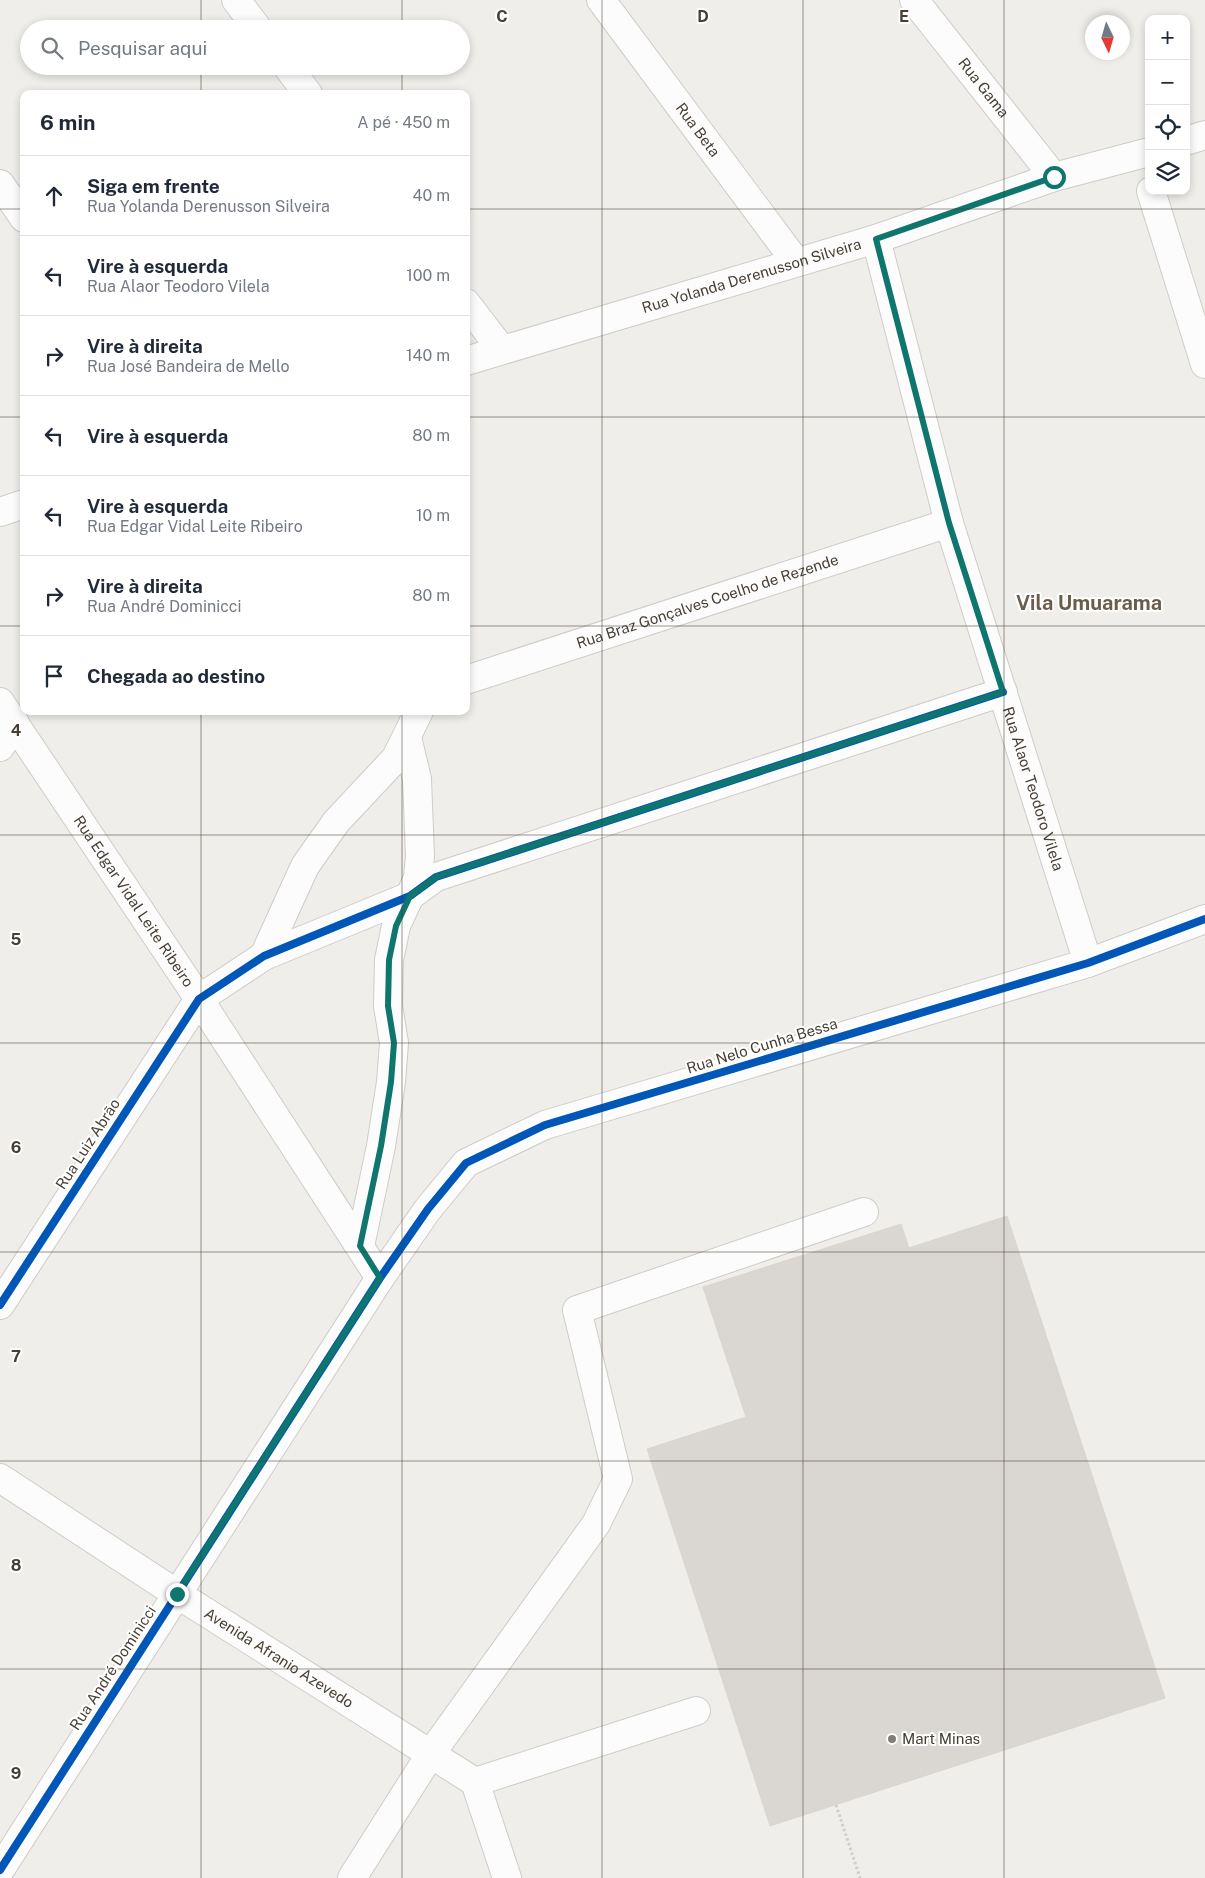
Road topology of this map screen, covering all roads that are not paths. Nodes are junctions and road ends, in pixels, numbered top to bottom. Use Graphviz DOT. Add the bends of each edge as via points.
graph roads {
  1 [pos="236,0"];
  2 [pos="601,0"];
  3 [pos="919,2"];
  4 [pos="251,20"];
  5 [pos="294,75"];
  6 [pos="305,90"];
  7 [pos="1205,135"];
  8 [pos="1190,139"];
  9 [pos="1144,153"];
  10 [pos="1054,177"];
  11 [pos="0,184"];
  12 [pos="1152,195"];
  13 [pos="20,212"];
  14 [pos="876,239"];
  15 [pos="796,262"];
  16 [pos="470,308"];
  17 [pos="502,350"];
  18 [pos="470,360"];
  19 [pos="1205,364"];
  20 [pos="20,505"];
  21 [pos="0,512"];
  22 [pos="949,523"];
  23 [pos="470,679"];
  24 [pos="1003,692"];
  25 [pos="8,712"];
  26 [pos="417,715"];
  27 [pos="408,737"];
  28 [pos="0,747"];
  29 [pos="410,896"];
  30 [pos="1205,919"];
  31 [pos="264,956"];
  32 [pos="1088,963"];
  33 [pos="200,999"];
  34 [pos="864,1212"];
  35 [pos="360,1246"];
  36 [pos="380,1278"];
  37 [pos="0,1305"];
  38 [pos="0,1478"];
  39 [pos="177,1594"];
  40 [pos="696,1711"];
  41 [pos="430,1755"];
  42 [pos="475,1782"];
  43 [pos="0,1870"];
  44 [pos="352,1878"];
  45 [pos="507,1878"];
  1 -- 4 [label="street"];
  2 -- 15 [label="street, Rua Beta"];
  3 -- 10 [label="street, Rua Gama"];
  5 -- 6 [label="street"];
  7 -- 8 [label="street"];
  9 -- 10 [label="street, Rua Yolanda Derenusson Silveira"];
  10 -- 14 [label="street, Rua Yolanda Derenusson Silveira"];
  11 -- 13 [label="street"];
  12 -- 19 [label="street"];
  14 -- 15 [label="street, Rua Yolanda Derenusson Silveira"];
  14 -- 22 [label="street, Rua Alaor Teodoro Vilela"];
  15 -- 17 [label="street, Rua Yolanda Derenusson Silveira"];
  16 -- 17 [label="street"];
  17 -- 18 [label="street, Rua Yolanda Derenusson Silveira"];
  20 -- 21 [label="street"];
  22 -- 23 [label="street, Rua Braz Gonçalves Coelho de Rezende"];
  22 -- 24 [label="street, Rua Alaor Teodoro Vilela"];
  24 -- 29 [label="street" via="436,877"];
  24 -- 32 [label="street, Rua Alaor Teodoro Vilela"];
  25 -- 28 [label="street"];
  25 -- 33 [label="street, Rua Edgar Vidal Leite Ribeiro"];
  26 -- 27 [label="street"];
  27 -- 29 [label="street" via="417,779 420,856 418,878"];
  27 -- 31 [label="street" via="396,758 336,822 305,866"];
  29 -- 31 [label="street"];
  29 -- 35 [label="street" via="396,926 389,960 388,1006 394,1043 391,1082"];
  30 -- 32 [label="street, Rua Nelo Cunha Bessa"];
  31 -- 33 [label="street"];
  32 -- 36 [label="street, Rua Nelo Cunha Bessa" via="545,1125 466,1163 428,1209"];
  33 -- 35 [label="street, Rua Edgar Vidal Leite Ribeiro"];
  33 -- 37 [label="street, Rua Luiz Abrão"];
  34 -- 41 [label="street" via="577,1310 618,1479 596,1524"];
  35 -- 36 [label="street, Rua Edgar Vidal Leite Ribeiro"];
  36 -- 39 [label="street, Rua André Dominicci"];
  38 -- 39 [label="street, Avenida Afranio Azevedo"];
  39 -- 41 [label="street, Avenida Afranio Azevedo"];
  39 -- 43 [label="street, Rua André Dominicci"];
  40 -- 42 [label="street"];
  41 -- 42 [label="street, Avenida Afranio Azevedo"];
  41 -- 44 [label="street"];
  42 -- 45 [label="street"];
}
